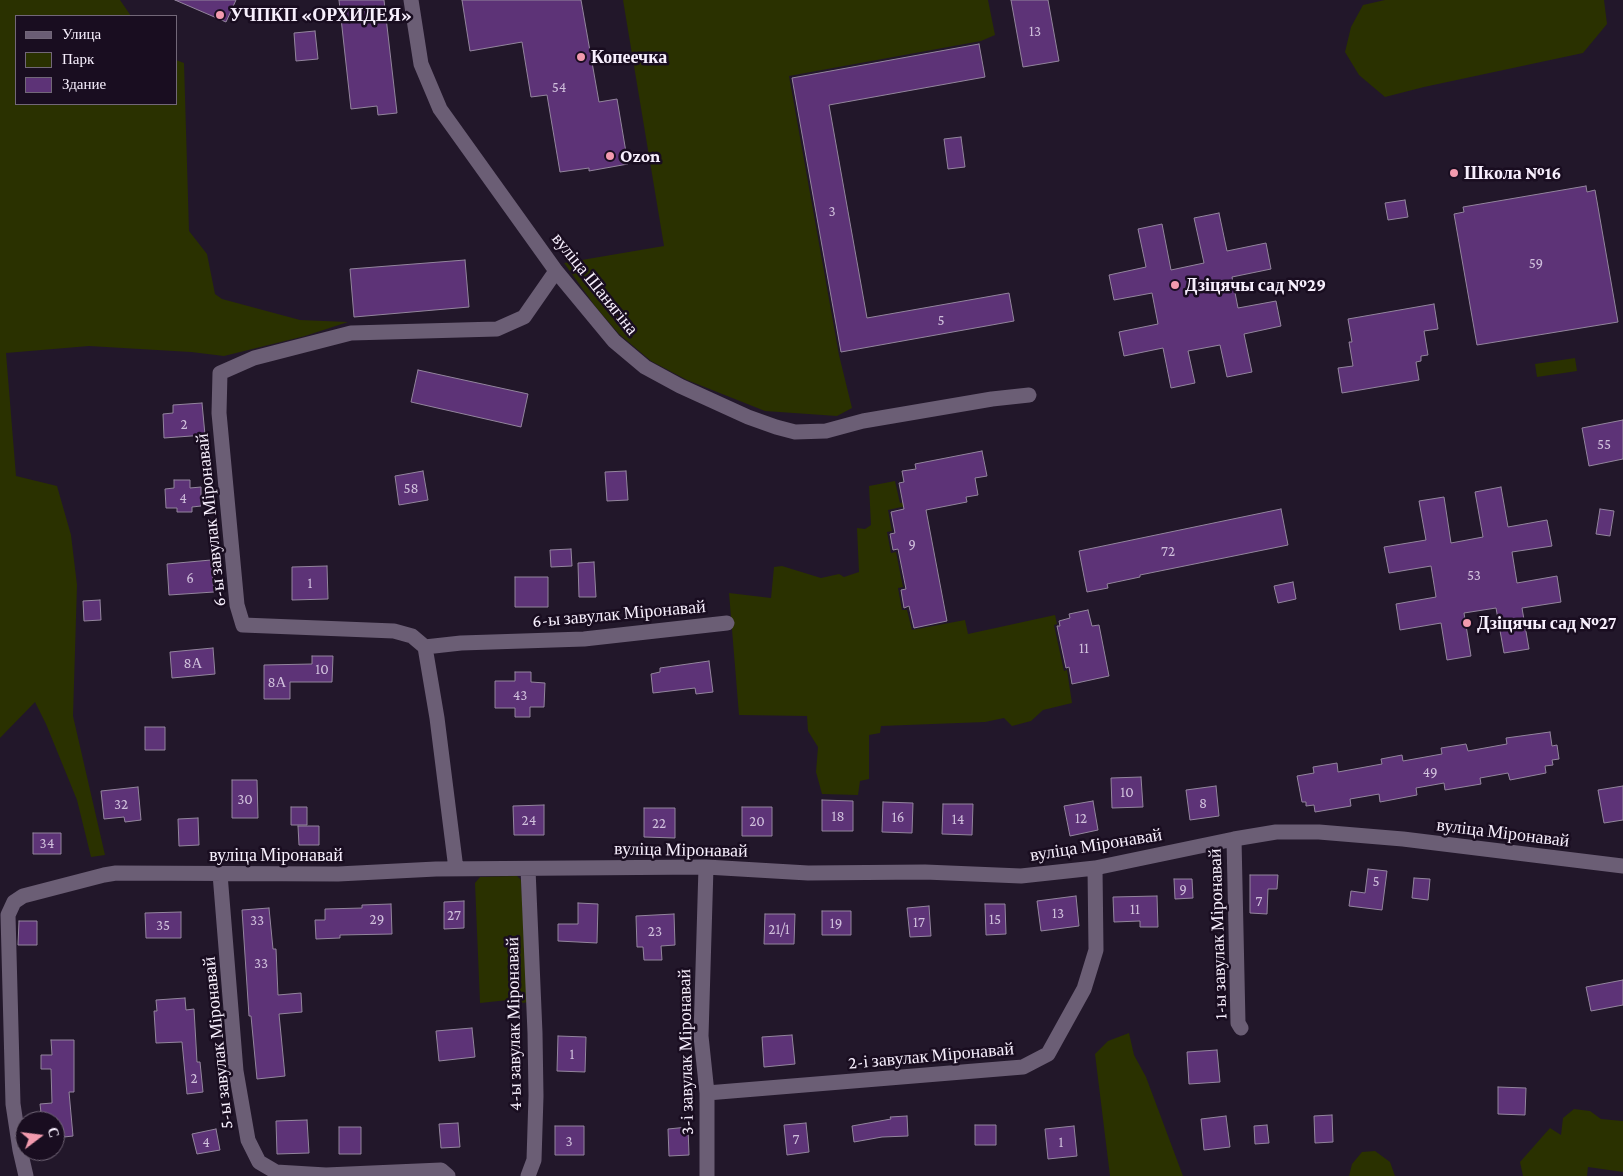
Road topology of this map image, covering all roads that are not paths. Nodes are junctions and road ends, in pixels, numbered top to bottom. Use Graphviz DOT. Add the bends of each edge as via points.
graph roads {
  1 [pos="411,0"];
  2 [pos="556,271"];
  3 [pos="1029,395"];
  4 [pos="727,623"];
  5 [pos="425,647"];
  6 [pos="1234,839"];
  7 [pos="1623,866"];
  8 [pos="706,867"];
  9 [pos="1095,868"];
  10 [pos="456,869"];
  11 [pos="528,869"];
  12 [pos="220,874"];
  13 [pos="1241,1028"];
  14 [pos="707,1093"];
  15 [pos="26,1176"];
  16 [pos="448,1176"];
  17 [pos="528,1176"];
  18 [pos="707,1176"];
  1 -- 2 [label="street, вуліца Шанягіна" via="421,64 440,109"];
  2 -- 3 [label="street, вуліца Шанягіна" via="614,342 644,367 680,386 795,432 826,431 864,421"];
  2 -- 5 [label="street, 6-ы завулак Міронавай" via="524,317 497,329 351,333 254,358 220,373 219,412 237,606 243,625 394,630 412,636"];
  4 -- 5 [label="street, 6-ы завулак Міронавай" via="584,639"];
  5 -- 10 [label="street"];
  6 -- 7 [label="street, вуліца Міронавай" via="1276,832 1319,832"];
  6 -- 9 [label="street, вуліца Міронавай"];
  6 -- 13 [label="street, 1-ы завулак Міронавай" via="1238,1023"];
  8 -- 9 [label="street, вуліца Міронавай" via="808,873 925,872 1021,876"];
  8 -- 11 [label="street, вуліца Міронавай"];
  8 -- 14 [label="street, 3-і завулак Міронавай" via="701,1036"];
  9 -- 14 [label="street, 2-і завулак Міронавай" via="1096,950 1084,989 1048,1054 1023,1067"];
  10 -- 11 [label="street, вуліца Міронавай"];
  10 -- 12 [label="street, вуліца Міронавай"];
  11 -- 17 [label="street, 4-ы завулак Міронавай" via="536,1096 534,1160"];
  12 -- 15 [label="street, вуліца Міронавай" via="116,873 23,896 14,902 8,915 13,1104"];
  12 -- 16 [label="street, 5-ы завулак Міронавай" via="236,1071 248,1140 259,1162 276,1172 326,1175 441,1170"];
  14 -- 18 [label="street, 3-і завулак Міронавай"];
}
